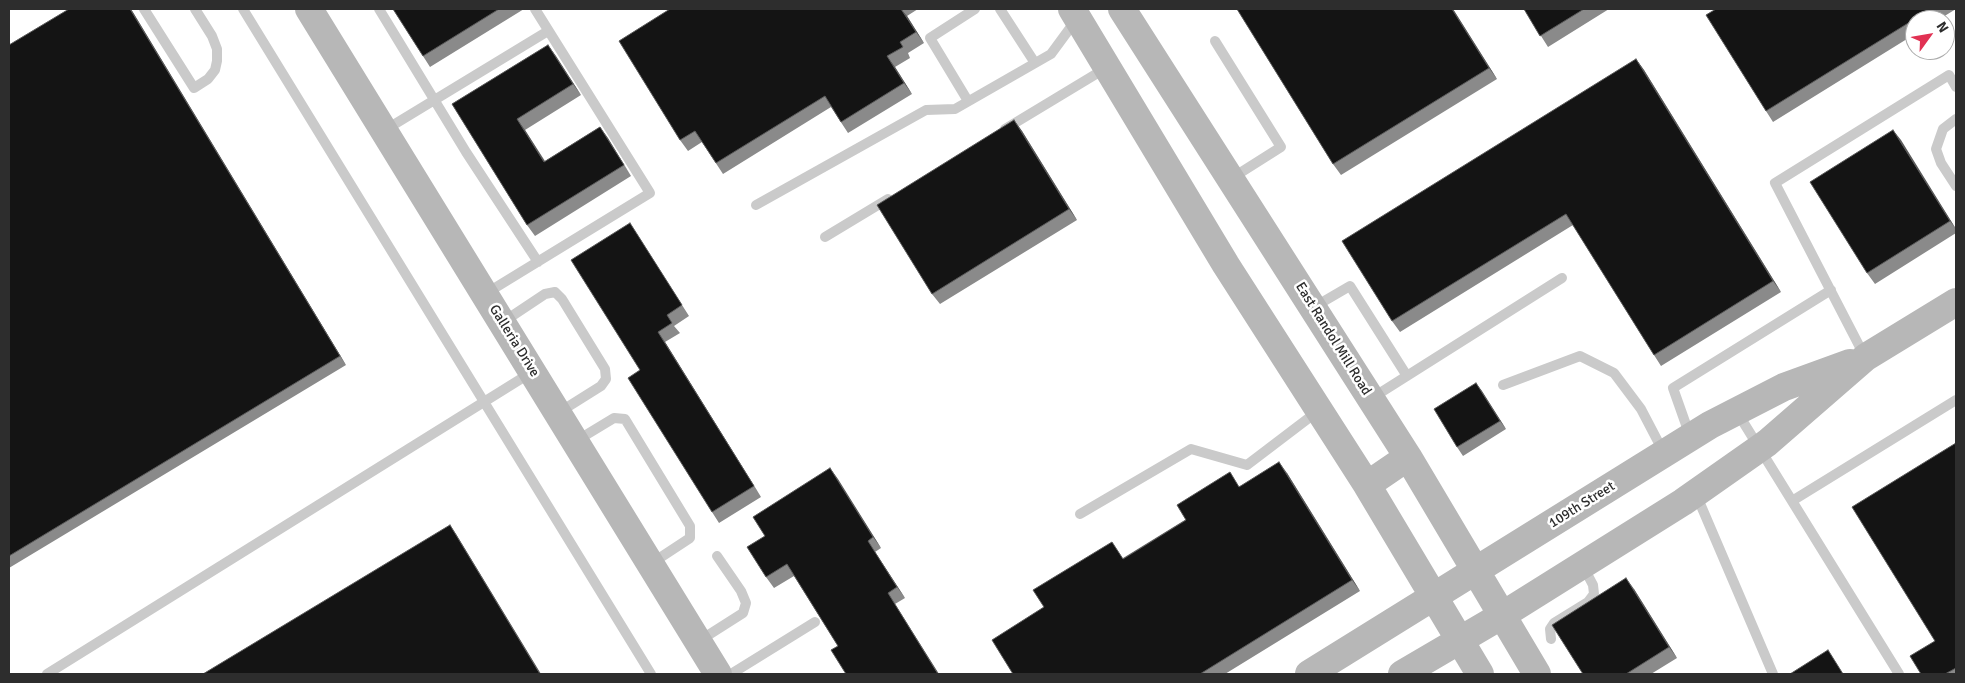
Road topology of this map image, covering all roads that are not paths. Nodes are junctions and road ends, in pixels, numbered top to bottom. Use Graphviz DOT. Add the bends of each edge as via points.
graph roads {
  1 [pos="144,9"];
  2 [pos="195,9"];
  3 [pos="243,9"];
  4 [pos="309,9"];
  5 [pos="379,9"];
  6 [pos="535,9"];
  7 [pos="975,9"];
  8 [pos="1000,9"];
  9 [pos="1122,9"];
  10 [pos="1075,13"];
  11 [pos="548,30"];
  12 [pos="1215,41"];
  13 [pos="1035,63"];
  14 [pos="1107,67"];
  15 [pos="1952,72"];
  16 [pos="1956,87"];
  17 [pos="435,99"];
  18 [pos="968,101"];
  19 [pos="1956,119"];
  20 [pos="384,130"];
  21 [pos="996,134"];
  22 [pos="1231,178"];
  23 [pos="1956,186"];
  24 [pos="894,196"];
  25 [pos="756,205"];
  26 [pos="826,237"];
  27 [pos="538,262"];
  28 [pos="1562,278"];
  29 [pos="1831,290"];
  30 [pos="485,294"];
  31 [pos="1956,302"];
  32 [pos="1313,308"];
  33 [pos="502,323"];
  34 [pos="1866,358"];
  35 [pos="532,372"];
  36 [pos="1407,376"];
  37 [pos="1503,385"];
  38 [pos="1371,399"];
  39 [pos="1956,400"];
  40 [pos="484,402"];
  41 [pos="1318,410"];
  42 [pos="1737,412"];
  43 [pos="558,413"];
  44 [pos="1690,438"];
  45 [pos="576,442"];
  46 [pos="1759,448"];
  47 [pos="1664,454"];
  48 [pos="1408,457"];
  49 [pos="1367,485"];
  50 [pos="1696,493"];
  51 [pos="1792,502"];
  52 [pos="1080,514"];
  53 [pos="717,556"];
  54 [pos="650,564"];
  55 [pos="1582,565"];
  56 [pos="1476,572"];
  57 [pos="1434,597"];
  58 [pos="1502,616"];
  59 [pos="815,622"];
  60 [pos="1460,639"];
  61 [pos="1551,639"];
  62 [pos="698,641"];
  63 [pos="47,674"];
  64 [pos="651,674"];
  65 [pos="718,674"];
  66 [pos="731,674"];
  67 [pos="1309,674"];
  68 [pos="1402,674"];
  69 [pos="1480,674"];
  70 [pos="1537,674"];
  71 [pos="1773,674"];
  72 [pos="1899,674"];
  1 -- 2 [label="lane" via="194,88 208,79 217,61 212,36"];
  3 -- 40 [label="lane"];
  4 -- 20 [label="street, Galleria Drive"];
  5 -- 17 [label="lane"];
  6 -- 11 [label="lane"];
  7 -- 18 [label="lane" via="930,38"];
  8 -- 13 [label="lane"];
  9 -- 22 [label="street, East Randol Mill Road"];
  10 -- 13 [label="lane" via="1051,54"];
  10 -- 14 [label="street"];
  11 -- 17 [label="lane"];
  11 -- 27 [label="lane" via="650,193"];
  12 -- 22 [label="lane" via="1280,147"];
  13 -- 18 [label="lane"];
  14 -- 21 [label="lane"];
  14 -- 41 [label="street"];
  15 -- 16 [label="lane"];
  15 -- 29 [label="lane" via="1775,183"];
  17 -- 20 [label="lane"];
  17 -- 27 [label="lane"];
  18 -- 25 [label="lane" via="955,109 926,110"];
  19 -- 23 [label="lane" via="1943,129 1936,149"];
  20 -- 30 [label="street, Galleria Drive"];
  22 -- 32 [label="street, East Randol Mill Road"];
  24 -- 26 [label="lane"];
  27 -- 30 [label="lane"];
  28 -- 36 [label="lane"];
  29 -- 34 [label="lane"];
  29 -- 44 [label="lane" via="1673,388"];
  30 -- 33 [label="street, Galleria Drive"];
  31 -- 34 [label="street, 109th Street"];
  32 -- 36 [label="lane" via="1350,286"];
  32 -- 38 [label="street, East Randol Mill Road"];
  33 -- 35 [label="street, Galleria Drive"];
  33 -- 43 [label="lane" via="545,294 555,292 562,299 605,369 606,379 601,386"];
  34 -- 42 [label="street, 109th Street" via="1784,387"];
  34 -- 46 [label="street, 109th Street"];
  35 -- 40 [label="lane"];
  35 -- 43 [label="street, Galleria Drive"];
  36 -- 38 [label="lane"];
  37 -- 47 [label="lane" via="1580,356 1614,373 1641,409"];
  38 -- 48 [label="street, East Randol Mill Road"];
  39 -- 51 [label="lane"];
  40 -- 63 [label="lane"];
  40 -- 64 [label="lane"];
  41 -- 49 [label="street"];
  41 -- 52 [label="lane" via="1247,465 1191,449"];
  42 -- 44 [label="street, 109th Street"];
  42 -- 46 [label="lane"];
  43 -- 45 [label="street, Galleria Drive"];
  44 -- 47 [label="street, 109th Street"];
  45 -- 54 [label="street, Galleria Drive"];
  45 -- 54 [label="lane" via="614,418 625,419 690,526 690,538"];
  46 -- 50 [label="street, 109th Street"];
  46 -- 51 [label="lane"];
  47 -- 56 [label="street, 109th Street"];
  48 -- 49 [label="street"];
  48 -- 56 [label="street, East Randol Mill Road"];
  49 -- 57 [label="street"];
  50 -- 55 [label="street, 109th Street"];
  50 -- 71 [label="lane"];
  51 -- 72 [label="lane"];
  53 -- 62 [label="lane" via="742,591 746,604 743,613"];
  54 -- 62 [label="street, Galleria Drive"];
  55 -- 58 [label="street, 109th Street"];
  55 -- 61 [label="lane" via="1593,585 1594,594 1588,602 1554,624 1550,629"];
  56 -- 57 [label="street, 109th Street"];
  56 -- 58 [label="street, East Randol Mill Road"];
  57 -- 60 [label="street"];
  57 -- 67 [label="street, 109th Street"];
  58 -- 60 [label="street, 109th Street"];
  58 -- 70 [label="street, East Randol Mill Road"];
  59 -- 66 [label="lane"];
  60 -- 68 [label="street, 109th Street"];
  60 -- 69 [label="street"];
  62 -- 65 [label="street, Galleria Drive"];
}
